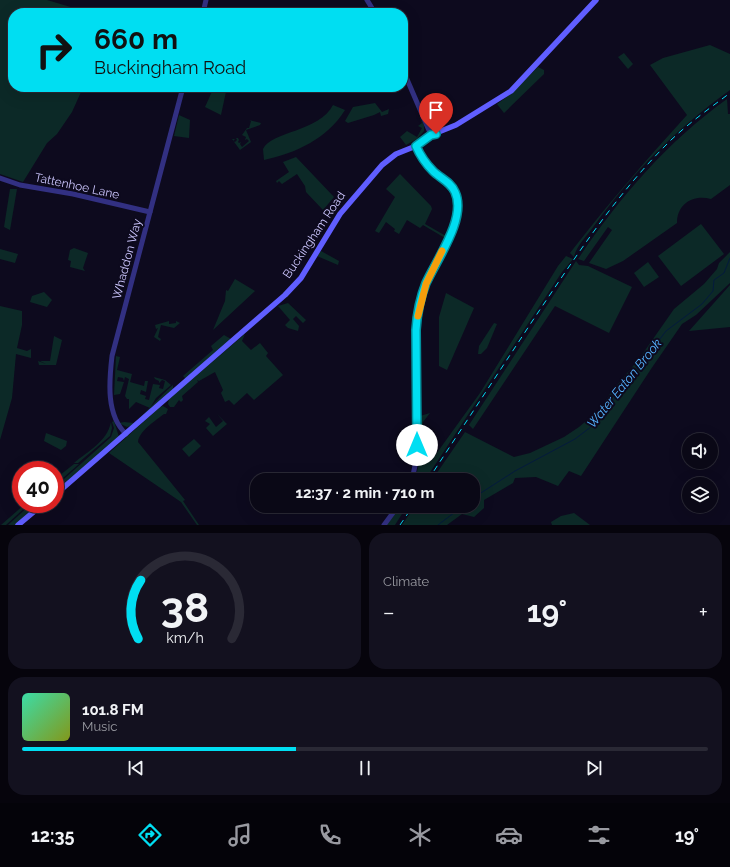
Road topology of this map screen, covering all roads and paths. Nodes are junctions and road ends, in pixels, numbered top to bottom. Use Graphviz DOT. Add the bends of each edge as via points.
graph roads {
  1 [pos="596,0"];
  2 [pos="408,82"];
  3 [pos="182,92"];
  4 [pos="431,135"];
  5 [pos="416,146"];
  6 [pos="0,178"];
  7 [pos="150,212"];
  8 [pos="126,434"];
  9 [pos="413,473"];
  10 [pos="64,487"];
  11 [pos="32,513"];
  12 [pos="393,513"];
  13 [pos="18,525"];
  14 [pos="384,525"];
  1 -- 4 [label="main road, Buckingham Road" via="511,91 456,125"];
  2 -- 4 [label="street"];
  3 -- 7 [label="street, Whaddon Way"];
  4 -- 5 [label="main road, Buckingham Road"];
  5 -- 8 [label="main road, Buckingham Road" via="396,154 376,171 340,214 301,278 285,294"];
  5 -- 9 [label="street" via="432,170 453,187 458,203 453,228 426,284 418,312 417,456"];
  6 -- 7 [label="street, Tattenhoe Lane" via="20,185"];
  7 -- 8 [label="street, Whaddon Way" via="110,368 114,414 117,423"];
  8 -- 10 [label="main road, Buckingham Road"];
  11 -- 13 [label="main road"];
  12 -- 14 [label="street"];
}
